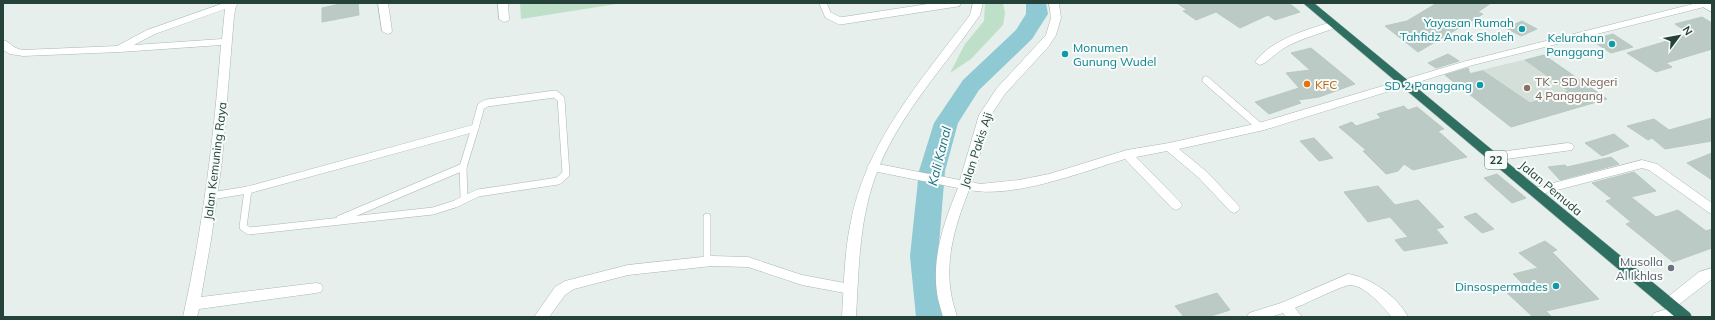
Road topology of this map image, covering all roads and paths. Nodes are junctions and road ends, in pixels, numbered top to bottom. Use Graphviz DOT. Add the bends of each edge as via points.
graph roads {
  1 [pos="232,3"];
  2 [pos="383,3"];
  3 [pos="503,3"];
  4 [pos="823,3"];
  5 [pos="957,3"];
  6 [pos="978,3"];
  7 [pos="1054,3"];
  8 [pos="1308,3"];
  9 [pos="1707,5"];
  10 [pos="504,19"];
  11 [pos="1334,25"];
  12 [pos="387,31"];
  13 [pos="226,42"];
  14 [pos="3,43"];
  15 [pos="118,49"];
  16 [pos="1260,62"];
  17 [pos="1206,80"];
  18 [pos="1404,83"];
  19 [pos="1260,127"];
  20 [pos="475,128"];
  21 [pos="1169,147"];
  22 [pos="1568,147"];
  23 [pos="1127,154"];
  24 [pos="1492,157"];
  25 [pos="873,167"];
  26 [pos="463,168"];
  27 [pos="965,185"];
  28 [pos="248,190"];
  29 [pos="1534,192"];
  30 [pos="211,196"];
  31 [pos="464,198"];
  32 [pos="1176,205"];
  33 [pos="1234,208"];
  34 [pos="1712,209"];
  35 [pos="706,217"];
  36 [pos="331,223"];
  37 [pos="707,261"];
  38 [pos="1712,273"];
  39 [pos="316,288"];
  40 [pos="850,289"];
  41 [pos="1285,307"];
  42 [pos="192,310"];
  43 [pos="1677,311"];
  44 [pos="541,317"];
  45 [pos="849,317"];
  46 [pos="950,317"];
  47 [pos="1254,317"];
  48 [pos="1295,317"];
  49 [pos="1401,317"];
  50 [pos="1659,317"];
  1 -- 13 [label="street, Jalan Kemuning Raya"];
  1 -- 15 [label="street" via="151,32"];
  2 -- 12 [label="street"];
  3 -- 10 [label="street"];
  4 -- 5 [label="lane" via="826,14 840,21"];
  6 -- 25 [label="street" via="975,14 901,115"];
  7 -- 27 [label="street, Jalan Pakis Aji" via="1056,18 1051,35 1001,91 985,115"];
  8 -- 11 [label="highway, Jalan Pemuda / 22"];
  9 -- 18 [label="street"];
  11 -- 16 [label="street" via="1274,48"];
  11 -- 18 [label="highway, Jalan Pemuda / 22"];
  13 -- 15 [label="street"];
  13 -- 30 [label="street, Jalan Kemuning Raya" via="222,108"];
  14 -- 15 [label="street" via="10,51 23,53"];
  17 -- 19 [label="lane"];
  18 -- 19 [label="street"];
  18 -- 24 [label="highway, Jalan Pemuda / 22"];
  19 -- 21 [label="street"];
  20 -- 26 [label="lane"];
  20 -- 28 [label="lane"];
  20 -- 31 [label="lane" via="481,106 485,103 558,95 561,99 566,174 558,181 478,193"];
  21 -- 23 [label="street"];
  21 -- 33 [label="street" via="1203,175"];
  22 -- 24 [label="street"];
  23 -- 27 [label="street" via="1049,178 1019,184 980,188"];
  23 -- 32 [label="street"];
  24 -- 29 [label="highway, Jalan Pemuda / 22"];
  25 -- 27 [label="street"];
  25 -- 40 [label="street" via="856,226"];
  26 -- 31 [label="lane"];
  26 -- 36 [label="lane"];
  27 -- 46 [label="street, Jalan Pakis Aji" via="945,244 942,271"];
  28 -- 30 [label="lane"];
  28 -- 36 [label="lane" via="243,227 246,230"];
  29 -- 34 [label="street" via="1642,164 1653,167"];
  29 -- 43 [label="highway, Jalan Pemuda / 22"];
  30 -- 42 [label="street, Jalan Kemuning Raya"];
  31 -- 36 [label="lane" via="455,204 433,211"];
  35 -- 37 [label="lane"];
  37 -- 40 [label="street" via="748,262 802,280"];
  37 -- 44 [label="street" via="628,270 575,283 560,291"];
  38 -- 43 [label="street" via="1704,276"];
  39 -- 42 [label="street"];
  40 -- 45 [label="street"];
  41 -- 47 [label="street"];
  41 -- 48 [label="street"];
  41 -- 49 [label="street" via="1348,279 1356,279 1370,286"];
  43 -- 50 [label="street"];
}
